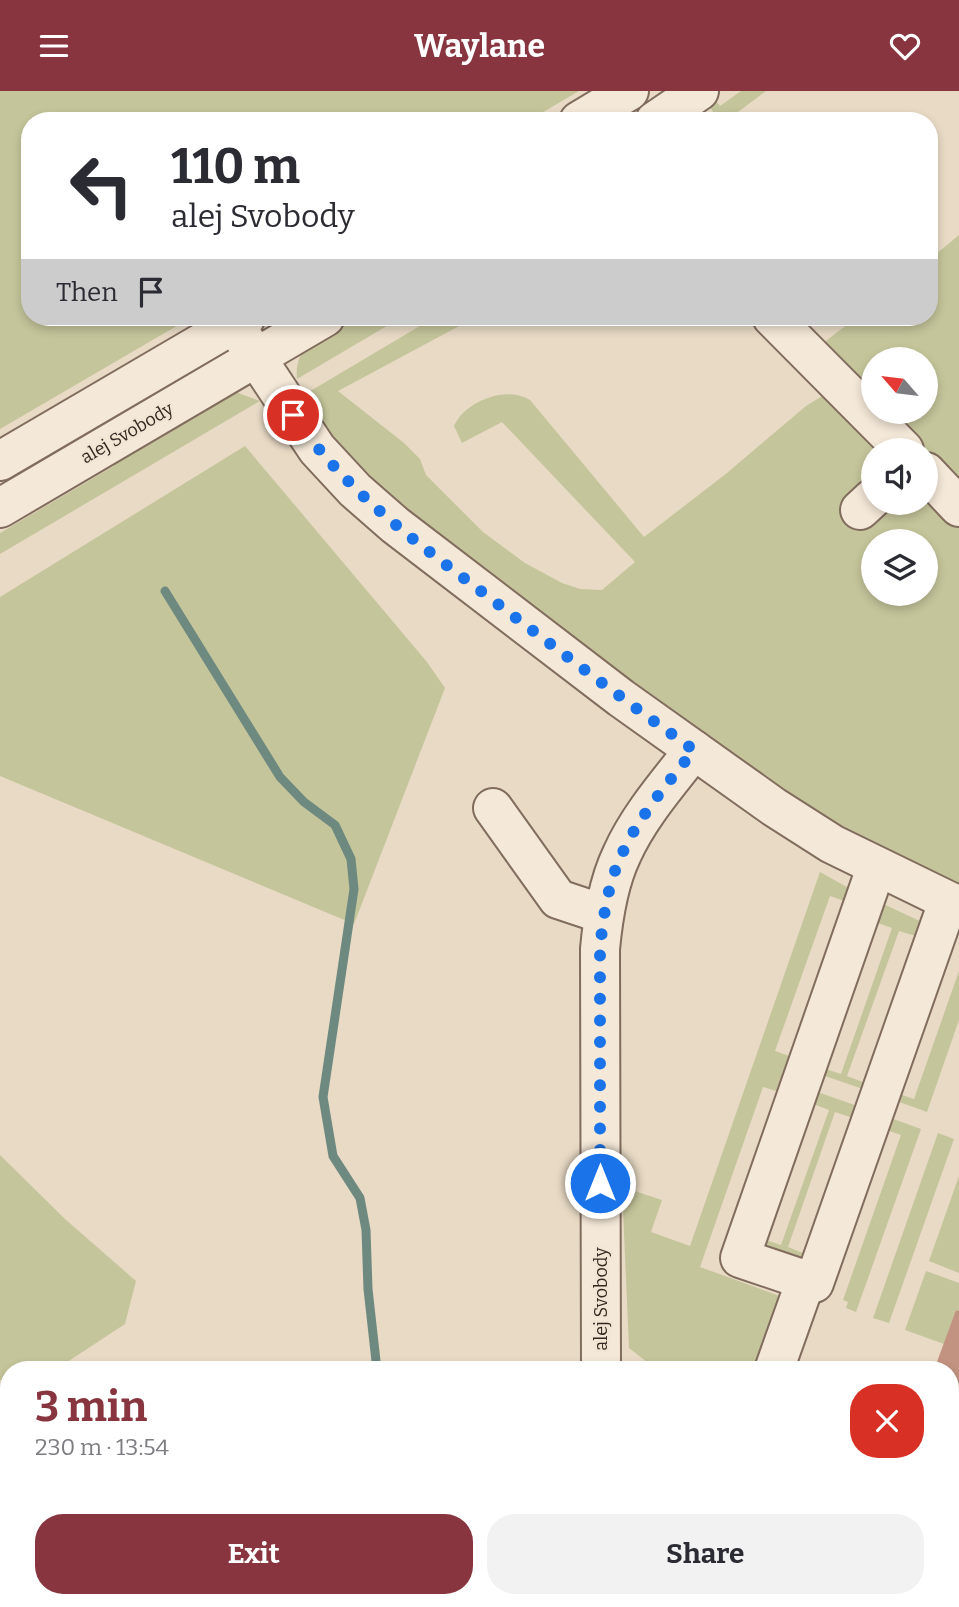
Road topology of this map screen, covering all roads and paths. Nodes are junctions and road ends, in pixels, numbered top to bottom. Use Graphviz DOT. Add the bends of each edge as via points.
graph roads {
  1 [pos="699,91"];
  2 [pos="668,112"];
  3 [pos="230,326"];
  4 [pos="242,326"];
  5 [pos="310,326"];
  6 [pos="781,326"];
  7 [pos="255,358"];
  8 [pos="892,438"];
  9 [pos="0,461"];
  10 [pos="938,485"];
  11 [pos="959,507"];
  12 [pos="0,508"];
  13 [pos="694,750"];
  14 [pos="493,808"];
  15 [pos="876,868"];
  16 [pos="953,904"];
  17 [pos="603,913"];
  18 [pos="806,1280"];
  19 [pos="601,1361"];
  20 [pos="777,1361"];
  1 -- 2 [label="street"];
  3 -- 9 [label="street"];
  4 -- 7 [label="street"];
  5 -- 7 [label="street, alej Svobody"];
  6 -- 8 [label="street"];
  7 -- 12 [label="street, alej Svobody"];
  7 -- 13 [label="street" via="317,449 355,490 406,534"];
  10 -- 11 [label="street"];
  13 -- 15 [label="street" via="774,807"];
  13 -- 17 [label="street, alej Svobody" via="622,853"];
  14 -- 17 [label="street" via="558,899"];
  15 -- 16 [label="street"];
  15 -- 18 [label="street" via="740,1258"];
  16 -- 18 [label="street" via="814,1283"];
  17 -- 19 [label="street, alej Svobody"];
  18 -- 20 [label="street"];
}
